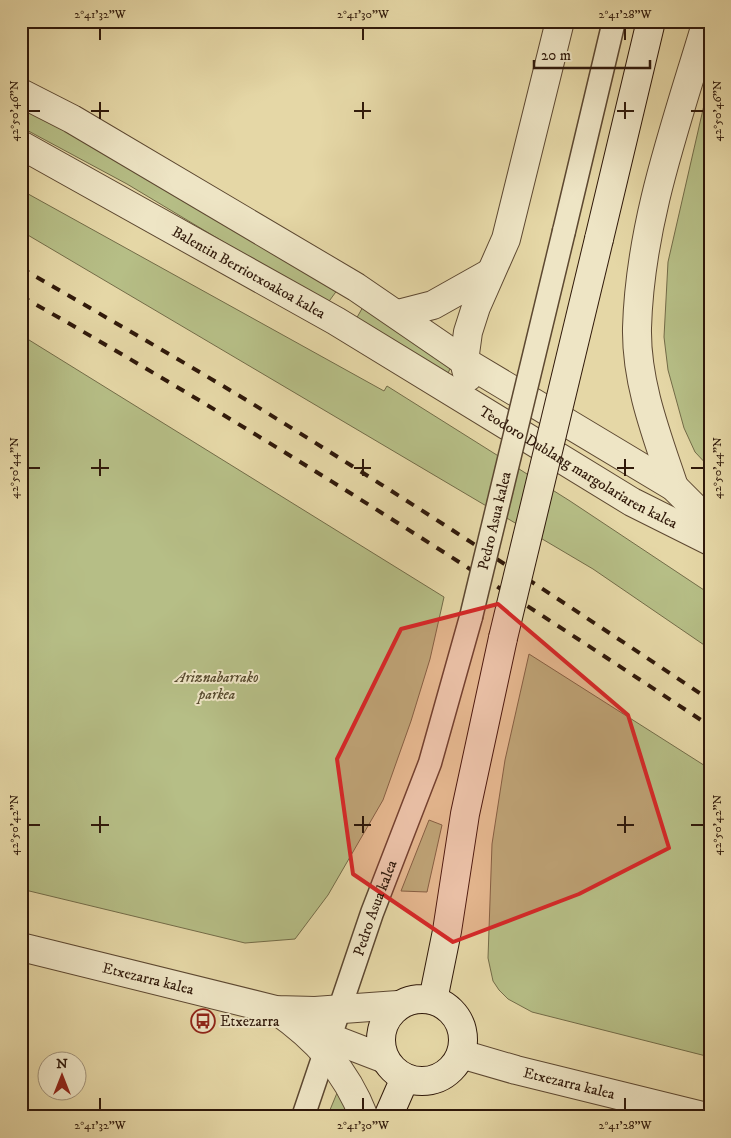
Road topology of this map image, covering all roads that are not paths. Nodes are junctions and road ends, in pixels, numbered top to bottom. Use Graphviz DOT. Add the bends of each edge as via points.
graph roads {
  1 [pos="560,21"];
  2 [pos="614,21"];
  3 [pos="651,21"];
  4 [pos="707,21"];
  5 [pos="21,94"];
  6 [pos="21,145"];
  7 [pos="490,273"];
  8 [pos="398,314"];
  9 [pos="464,361"];
  10 [pos="475,405"];
  11 [pos="674,487"];
  12 [pos="710,523"];
  13 [pos="710,542"];
  14 [pos="21,947"];
  15 [pos="433,1000"];
  16 [pos="398,1005"];
  17 [pos="276,1010"];
  18 [pos="338,1010"];
  19 [pos="327,1045"];
  20 [pos="461,1054"];
  21 [pos="385,1059"];
  22 [pos="405,1078"];
  23 [pos="303,1117"];
  24 [pos="364,1117"];
  25 [pos="388,1117"];
  26 [pos="707,1117"];
  1 -- 7 [label="street" via="506,239"];
  2 -- 18 [label="lane, Pedro Asua kalea, bridge" via="471,617 430,764 378,894"];
  3 -- 15 [label="street, bridge" via="504,638 465,814"];
  4 -- 11 [label="street" via="652,209 637,329 649,413"];
  5 -- 8 [label="street" via="72,119"];
  6 -- 10 [label="street, Balentin Berriotxoakoa kalea" via="336,321"];
  7 -- 8 [label="street" via="432,305"];
  7 -- 9 [label="street" via="476,307"];
  8 -- 9 [label="street"];
  9 -- 10 [label="street"];
  9 -- 11 [label="street, Teodoro Dublang margolariaren kalea"];
  10 -- 13 [label="street, Teodoro Dublang margolariaren kalea" via="632,502"];
  11 -- 12 [label="street, Teodoro Dublang margolariaren kalea"];
  14 -- 17 [label="street, Etxezarra kalea"];
  15 -- 16 [label="street" via="421,998"];
  15 -- 20 [label="street" via="455,1015 462,1027"];
  16 -- 18 [label="street, Etxezarra kalea"];
  16 -- 21 [label="street" via="390,1013 380,1035 380,1048"];
  17 -- 18 [label="street, Etxezarra kalea"];
  17 -- 19 [label="street, Etxezarra kalea"];
  18 -- 19 [label="lane, Pedro Asua kalea"];
  19 -- 21 [label="street, Etxezarra kalea"];
  19 -- 23 [label="lane, Pedro Asua kalea"];
  19 -- 24 [label="street, Etxezarra kalea" via="349,1082"];
  20 -- 22 [label="street" via="455,1066 444,1075 418,1082"];
  20 -- 26 [label="street, Etxezarra kalea"];
  21 -- 22 [label="street"];
  22 -- 25 [label="street"];
}
